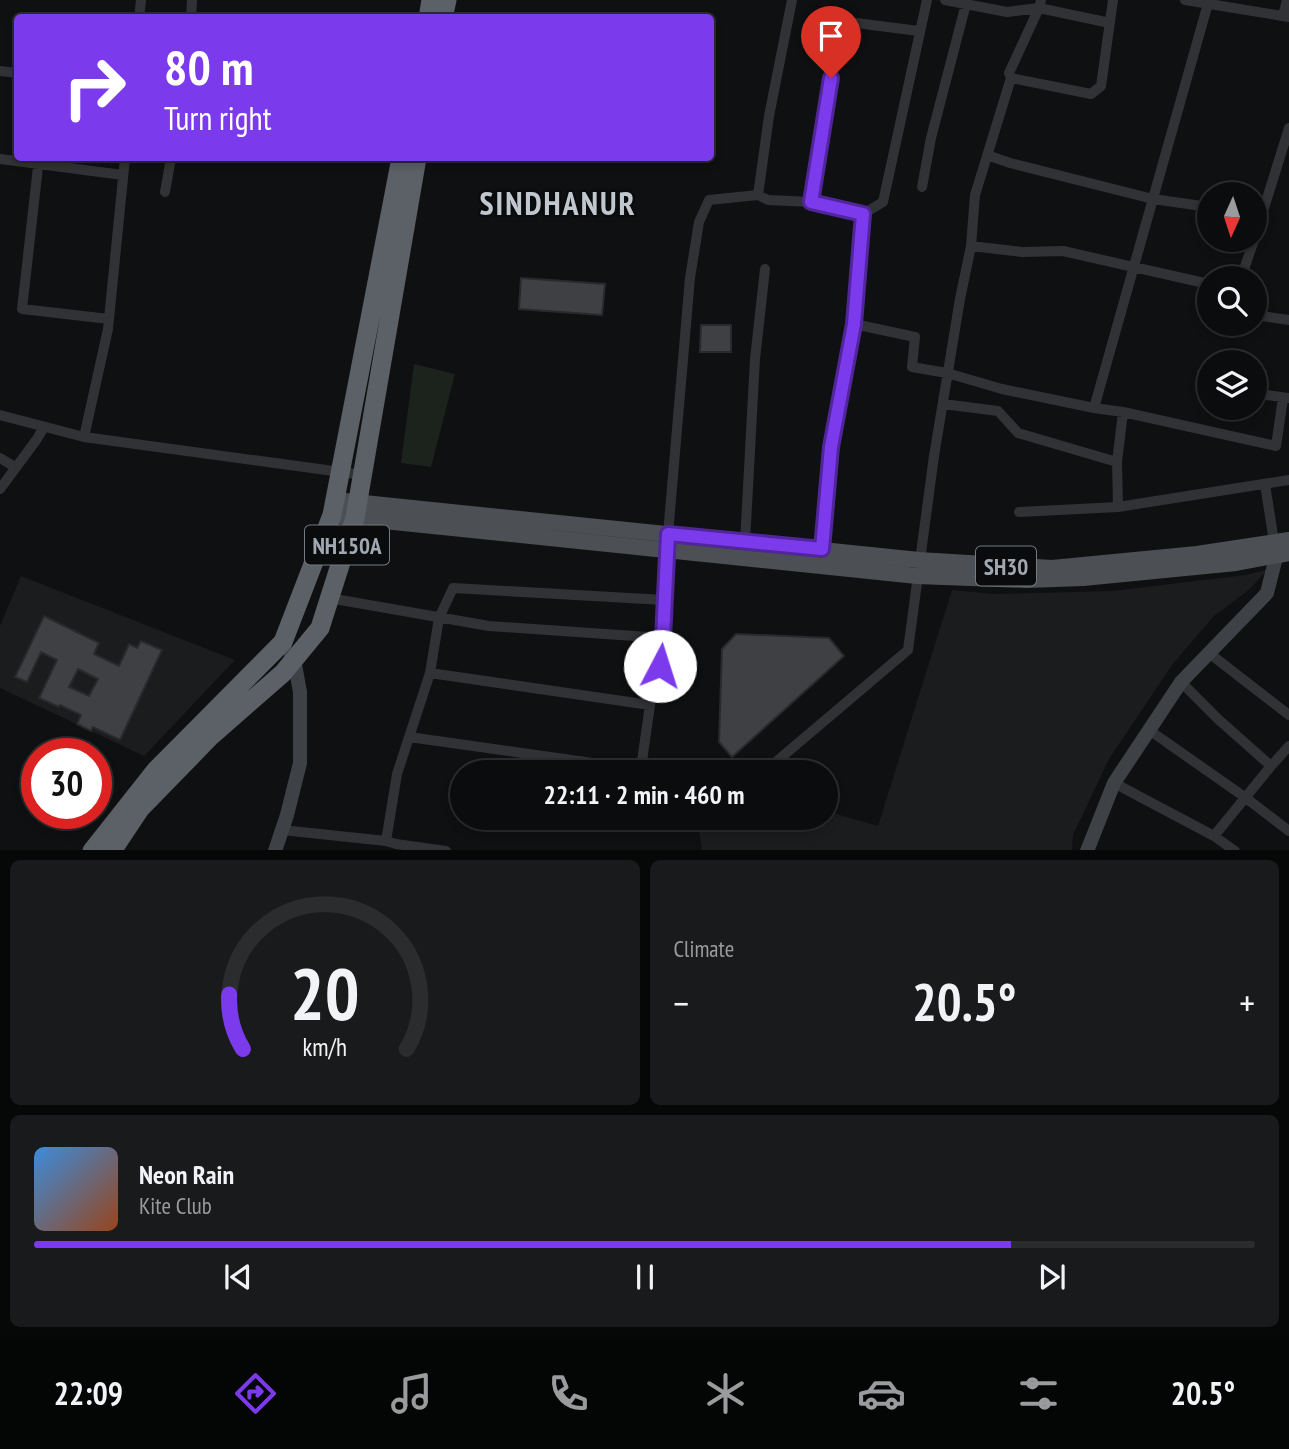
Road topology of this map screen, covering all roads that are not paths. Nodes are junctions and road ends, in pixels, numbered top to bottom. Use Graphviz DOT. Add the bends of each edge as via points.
graph roads {
  1 [pos="792,0"];
  2 [pos="927,0"];
  3 [pos="945,0"];
  4 [pos="1113,0"];
  5 [pos="1185,0"];
  6 [pos="1287,0"];
  7 [pos="967,2"];
  8 [pos="1209,2"];
  9 [pos="1040,4"];
  10 [pos="1286,17"];
  11 [pos="1110,23"];
  12 [pos="919,31"];
  13 [pos="1011,78"];
  14 [pos="1289,128"];
  15 [pos="988,155"];
  16 [pos="39,161"];
  17 [pos="45,161"];
  18 [pos="125,161"];
  19 [pos="170,161"];
  20 [pos="400,161"];
  21 [pos="416,161"];
  22 [pos="123,175"];
  23 [pos="922,187"];
  24 [pos="1267,190"];
  25 [pos="165,192"];
  26 [pos="758,195"];
  27 [pos="1153,199"];
  28 [pos="811,202"];
  29 [pos="1197,205"];
  30 [pos="863,214"];
  31 [pos="971,246"];
  32 [pos="1134,268"];
  33 [pos="765,269"];
  34 [pos="1197,281"];
  35 [pos="1267,317"];
  36 [pos="109,319"];
  37 [pos="1289,320"];
  38 [pos="854,324"];
  39 [pos="947,373"];
  40 [pos="1267,395"];
  41 [pos="1286,398"];
  42 [pos="943,404"];
  43 [pos="1094,408"];
  44 [pos="1123,412"];
  45 [pos="0,415"];
  46 [pos="44,427"];
  47 [pos="84,437"];
  48 [pos="0,458"];
  49 [pos="1117,462"];
  50 [pos="15,467"];
  51 [pos="341,472"];
  52 [pos="363,475"];
  53 [pos="1289,480"];
  54 [pos="1265,484"];
  55 [pos="0,489"];
  56 [pos="333,507"];
  57 [pos="1118,508"];
  58 [pos="357,510"];
  59 [pos="1019,512"];
  60 [pos="667,542"];
  61 [pos="745,542"];
  62 [pos="1282,548"];
  63 [pos="822,549"];
  64 [pos="918,568"];
  65 [pos="329,598"];
  66 [pos="664,600"];
  67 [pos="439,618"];
  68 [pos="663,638"];
  69 [pos="283,642"];
  70 [pos="1209,653"];
  71 [pos="294,659"];
  72 [pos="430,673"];
  73 [pos="1181,682"];
  74 [pos="650,705"];
  75 [pos="1289,715"];
  76 [pos="1149,730"];
  77 [pos="409,737"];
  78 [pos="1289,746"];
  79 [pos="778,760"];
  80 [pos="1271,766"];
  81 [pos="1114,783"];
  82 [pos="1246,798"];
  83 [pos="282,830"];
  84 [pos="1289,831"];
  85 [pos="1214,836"];
  86 [pos="386,841"];
  87 [pos="92,850"];
  88 [pos="111,850"];
  89 [pos="275,850"];
  90 [pos="446,850"];
  91 [pos="1087,850"];
  92 [pos="1235,850"];
  1 -- 26 [label="street"];
  2 -- 12 [label="street"];
  3 -- 7 [label="street"];
  4 -- 11 [label="street"];
  5 -- 8 [label="street"];
  6 -- 10 [label="street"];
  7 -- 9 [label="street" via="1007,12"];
  7 -- 23 [label="street"];
  8 -- 10 [label="street"];
  8 -- 27 [label="street"];
  9 -- 11 [label="street"];
  9 -- 13 [label="street" via="1009,73"];
  11 -- 13 [label="street" via="1101,86 1091,94"];
  12 -- 28 [label="street" via="856,23 841,26"];
  12 -- 30 [label="street" via="883,202"];
  13 -- 15 [label="street"];
  14 -- 24 [label="street"];
  15 -- 27 [label="street"];
  15 -- 31 [label="street" via="975,195"];
  16 -- 36 [label="street" via="22,309"];
  17 -- 22 [label="street"];
  18 -- 22 [label="street"];
  19 -- 25 [label="street"];
  20 -- 51 [label="highway, NH150A"];
  21 -- 52 [label="highway, NH150A"];
  22 -- 36 [label="street"];
  26 -- 28 [label="street" via="768,200"];
  26 -- 60 [label="street" via="709,200 699,222"];
  27 -- 29 [label="street"];
  27 -- 32 [label="street"];
  28 -- 30 [label="street"];
  30 -- 38 [label="street"];
  31 -- 32 [label="street" via="1063,251"];
  31 -- 39 [label="street"];
  32 -- 34 [label="street"];
  32 -- 43 [label="street"];
  33 -- 61 [label="street"];
  35 -- 37 [label="street"];
  36 -- 47 [label="street"];
  38 -- 39 [label="street" via="915,337 912,368"];
  38 -- 63 [label="street" via="831,447"];
  39 -- 42 [label="street"];
  39 -- 43 [label="street"];
  40 -- 41 [label="street"];
  41 -- 44 [label="street" via="1276,446"];
  42 -- 49 [label="street" via="998,411 1018,433"];
  42 -- 64 [label="street"];
  43 -- 44 [label="street"];
  44 -- 49 [label="street"];
  45 -- 46 [label="street"];
  46 -- 47 [label="street"];
  46 -- 50 [label="street"];
  47 -- 51 [label="street"];
  48 -- 50 [label="street"];
  49 -- 57 [label="street"];
  50 -- 55 [label="street"];
  51 -- 52 [label="street"];
  51 -- 56 [label="highway, NH150A"];
  52 -- 58 [label="highway, NH150A"];
  53 -- 54 [label="street"];
  54 -- 57 [label="street"];
  54 -- 62 [label="street"];
  56 -- 58 [label="main road"];
  56 -- 69 [label="highway, NH150A"];
  57 -- 59 [label="street"];
  58 -- 60 [label="main road"];
  58 -- 65 [label="highway, NH150A"];
  60 -- 61 [label="main road"];
  60 -- 64 [label="main road"];
  60 -- 66 [label="street"];
  61 -- 63 [label="main road"];
  62 -- 64 [label="main road" via="1236,564 1083,578 1027,580"];
  62 -- 70 [label="street" via="1267,593"];
  63 -- 64 [label="main road"];
  64 -- 79 [label="street" via="908,650"];
  65 -- 67 [label="street"];
  65 -- 71 [label="highway, NH150A" via="320,628"];
  66 -- 67 [label="street" via="453,588"];
  66 -- 68 [label="street"];
  67 -- 68 [label="street" via="489,626"];
  67 -- 72 [label="street"];
  68 -- 74 [label="street" via="666,647"];
  69 -- 71 [label="street"];
  69 -- 87 [label="highway, NH150A" via="156,770"];
  70 -- 73 [label="street"];
  70 -- 75 [label="street"];
  71 -- 83 [label="street" via="300,692 300,763"];
  71 -- 88 [label="highway, NH150A" via="139,809"];
  72 -- 74 [label="street"];
  72 -- 77 [label="street"];
  73 -- 76 [label="street"];
  73 -- 80 [label="street"];
  74 -- 77 [label="street" via="642,761 628,768"];
  76 -- 81 [label="street"];
  76 -- 82 [label="street"];
  77 -- 86 [label="street" via="397,774"];
  78 -- 80 [label="street"];
  80 -- 82 [label="street"];
  81 -- 85 [label="street"];
  81 -- 91 [label="street"];
  82 -- 84 [label="street"];
  82 -- 85 [label="street"];
  83 -- 86 [label="street"];
  83 -- 89 [label="street"];
  85 -- 92 [label="street"];
  86 -- 90 [label="street"];
}
